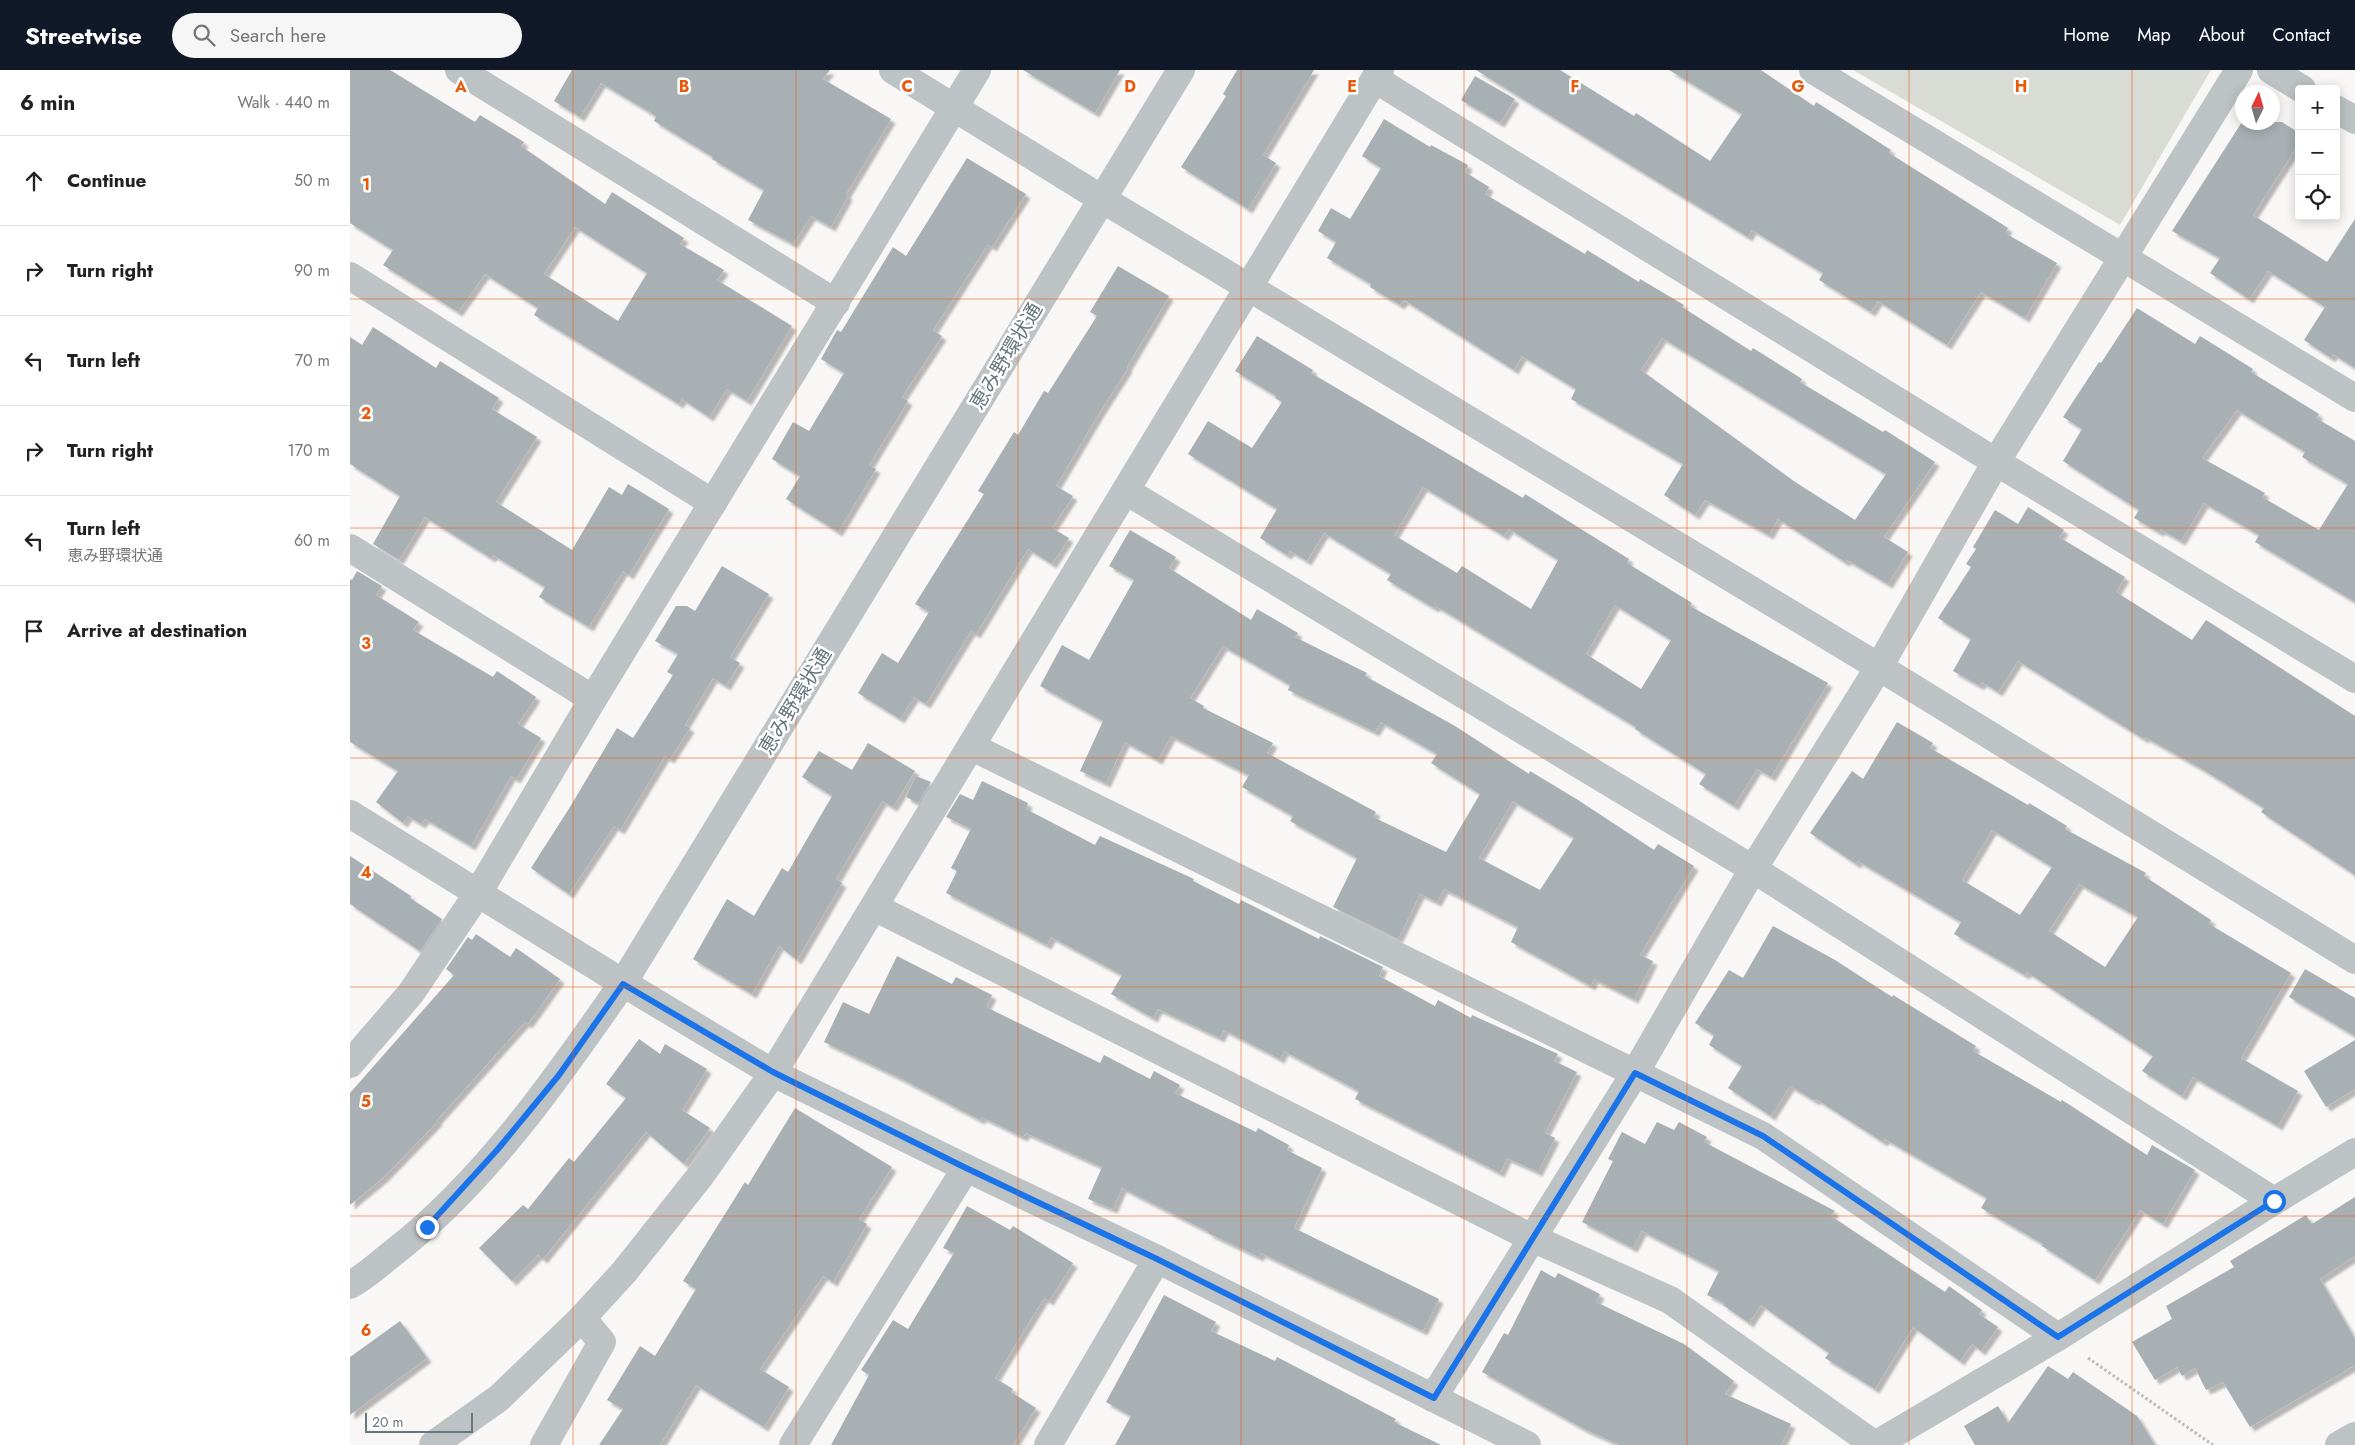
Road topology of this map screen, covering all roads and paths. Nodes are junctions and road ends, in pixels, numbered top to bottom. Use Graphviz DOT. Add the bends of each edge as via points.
graph roads {
  1 [pos="459,70"];
  2 [pos="893,70"];
  3 [pos="977,70"];
  4 [pos="1180,70"];
  5 [pos="1813,70"];
  6 [pos="2239,70"];
  7 [pos="2271,70"];
  8 [pos="1378,74"];
  9 [pos="2295,85"];
  10 [pos="954,107"];
  11 [pos="2340,111"];
  12 [pos="2355,120"];
  13 [pos="1102,199"];
  14 [pos="2123,256"];
  15 [pos="350,276"];
  16 [pos="1250,288"];
  17 [pos="836,303"];
  18 [pos="2355,398"];
  19 [pos="1996,462"];
  20 [pos="1126,491"];
  21 [pos="713,503"];
  22 [pos="350,548"];
  23 [pos="1879,667"];
  24 [pos="2355,679"];
  25 [pos="593,699"];
  26 [pos="972,747"];
  27 [pos="350,814"];
  28 [pos="1752,870"];
  29 [pos="478,892"];
  30 [pos="874,907"];
  31 [pos="2355,960"];
  32 [pos="623,984"];
  33 [pos="350,1064"];
  34 [pos="773,1072"];
  35 [pos="1635,1073"];
  36 [pos="2355,1152"];
  37 [pos="966,1168"];
  38 [pos="2274,1201"];
  39 [pos="1532,1238"];
  40 [pos="1157,1259"];
  41 [pos="350,1284"];
  42 [pos="582,1318"];
  43 [pos="2058,1337"];
  44 [pos="1434,1398"];
  45 [pos="2355,1436"];
  46 [pos="1050,1444"];
  47 [pos="433,1445"];
  48 [pos="544,1445"];
  49 [pos="793,1445"];
  50 [pos="1527,1445"];
  51 [pos="1875,1445"];
  52 [pos="2213,1445"];
  53 [pos="2339,1445"];
  1 -- 17 [label="street"];
  2 -- 10 [label="street"];
  3 -- 10 [label="street"];
  4 -- 13 [label="street, 恵み野環状通"];
  5 -- 14 [label="street"];
  6 -- 14 [label="street"];
  7 -- 9 [label="street"];
  8 -- 16 [label="street"];
  8 -- 19 [label="street"];
  10 -- 13 [label="street"];
  10 -- 17 [label="street"];
  11 -- 12 [label="street"];
  13 -- 16 [label="street"];
  13 -- 32 [label="street, 恵み野環状通"];
  14 -- 18 [label="street"];
  14 -- 19 [label="street"];
  15 -- 21 [label="street"];
  16 -- 20 [label="street"];
  16 -- 23 [label="street"];
  17 -- 21 [label="street"];
  19 -- 23 [label="street"];
  19 -- 24 [label="street"];
  20 -- 26 [label="street"];
  20 -- 28 [label="street"];
  21 -- 25 [label="street"];
  22 -- 25 [label="street"];
  23 -- 28 [label="street"];
  23 -- 31 [label="street"];
  25 -- 29 [label="street"];
  26 -- 30 [label="street"];
  26 -- 35 [label="street"];
  27 -- 29 [label="street"];
  28 -- 35 [label="street"];
  28 -- 38 [label="street"];
  29 -- 32 [label="street"];
  29 -- 33 [label="street" via="411,993"];
  30 -- 34 [label="street"];
  30 -- 39 [label="street"];
  32 -- 34 [label="street"];
  32 -- 41 [label="street, 恵み野環状通" via="559,1075 498,1149 427,1227"];
  34 -- 37 [label="street"];
  34 -- 42 [label="street" via="702,1175 625,1271"];
  35 -- 39 [label="street"];
  35 -- 43 [label="street" via="1763,1136"];
  36 -- 38 [label="street"];
  37 -- 40 [label="street"];
  37 -- 49 [label="street"];
  38 -- 43 [label="street"];
  39 -- 44 [label="street"];
  39 -- 51 [label="street" via="1670,1300"];
  40 -- 44 [label="street"];
  40 -- 46 [label="street"];
  42 -- 47 [label="street" via="499,1398"];
  42 -- 48 [label="street" via="602,1342"];
  43 -- 51 [label="street"];
  43 -- 52 [label="path"];
  44 -- 50 [label="street"];
  45 -- 53 [label="street"];
}
